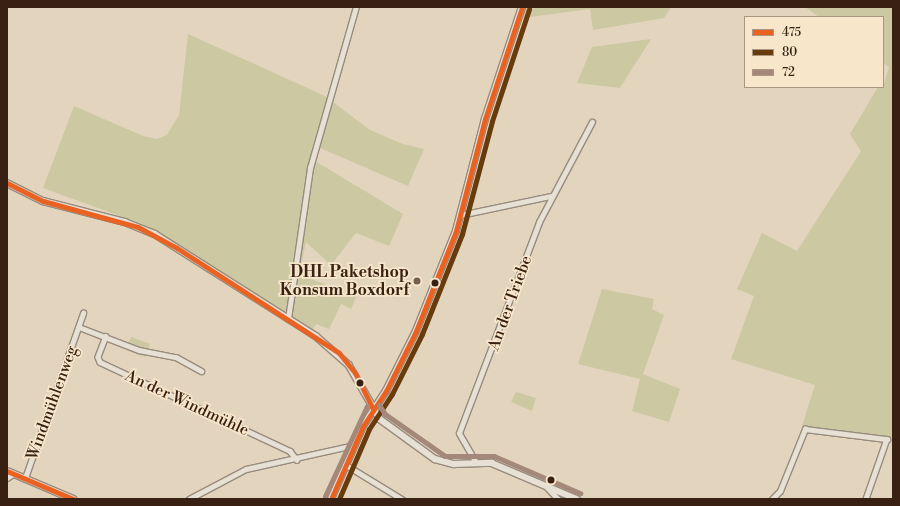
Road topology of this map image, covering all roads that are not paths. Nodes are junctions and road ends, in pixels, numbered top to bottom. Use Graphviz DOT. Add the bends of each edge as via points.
graph roads {
  1 [pos="356,7"];
  2 [pos="522,7"];
  3 [pos="592,122"];
  4 [pos="7,183"];
  5 [pos="550,198"];
  6 [pos="460,215"];
  7 [pos="83,313"];
  8 [pos="288,319"];
  9 [pos="79,327"];
  10 [pos="106,336"];
  11 [pos="200,371"];
  12 [pos="373,409"];
  13 [pos="354,445"];
  14 [pos="297,460"];
  15 [pos="476,462"];
  16 [pos="346,466"];
  17 [pos="7,471"];
  18 [pos="13,474"];
  19 [pos="7,478"];
  20 [pos="25,478"];
  21 [pos="547,486"];
  22 [pos="73,499"];
  23 [pos="190,499"];
  24 [pos="331,499"];
  25 [pos="402,499"];
  26 [pos="558,499"];
  27 [pos="577,499"];
  28 [pos="772,499"];
  29 [pos="866,499"];
  1 -- 8 [label="street" via="310,168"];
  2 -- 6 [label="street" via="485,119"];
  3 -- 5 [label="street, An der Triebe"];
  4 -- 8 [label="street" via="43,201 125,222 155,234"];
  5 -- 6 [label="street"];
  5 -- 15 [label="street, An der Triebe" via="459,433"];
  6 -- 12 [label="street" via="416,331 386,391"];
  7 -- 9 [label="street, Windmühlenweg"];
  8 -- 12 [label="street" via="340,353 355,373"];
  9 -- 10 [label="street, Windmühlenweg"];
  9 -- 20 [label="street, Windmühlenweg"];
  10 -- 11 [label="street, Windmühlenweg" via="139,350 176,357"];
  10 -- 14 [label="street, An der Windmühle" via="98,357 100,362 290,451"];
  12 -- 13 [label="street"];
  12 -- 15 [label="street" via="380,419 435,460 454,464"];
  13 -- 14 [label="street"];
  13 -- 16 [label="street"];
  14 -- 23 [label="street" via="246,468"];
  15 -- 21 [label="street" via="492,463"];
  16 -- 24 [label="street"];
  16 -- 25 [label="street"];
  17 -- 18 [label="main road"];
  18 -- 19 [label="street"];
  18 -- 20 [label="main road"];
  20 -- 22 [label="main road"];
  21 -- 26 [label="street"];
  21 -- 27 [label="street"];
  28 -- 29 [label="street" via="780,491 805,429 887,439"];
}
